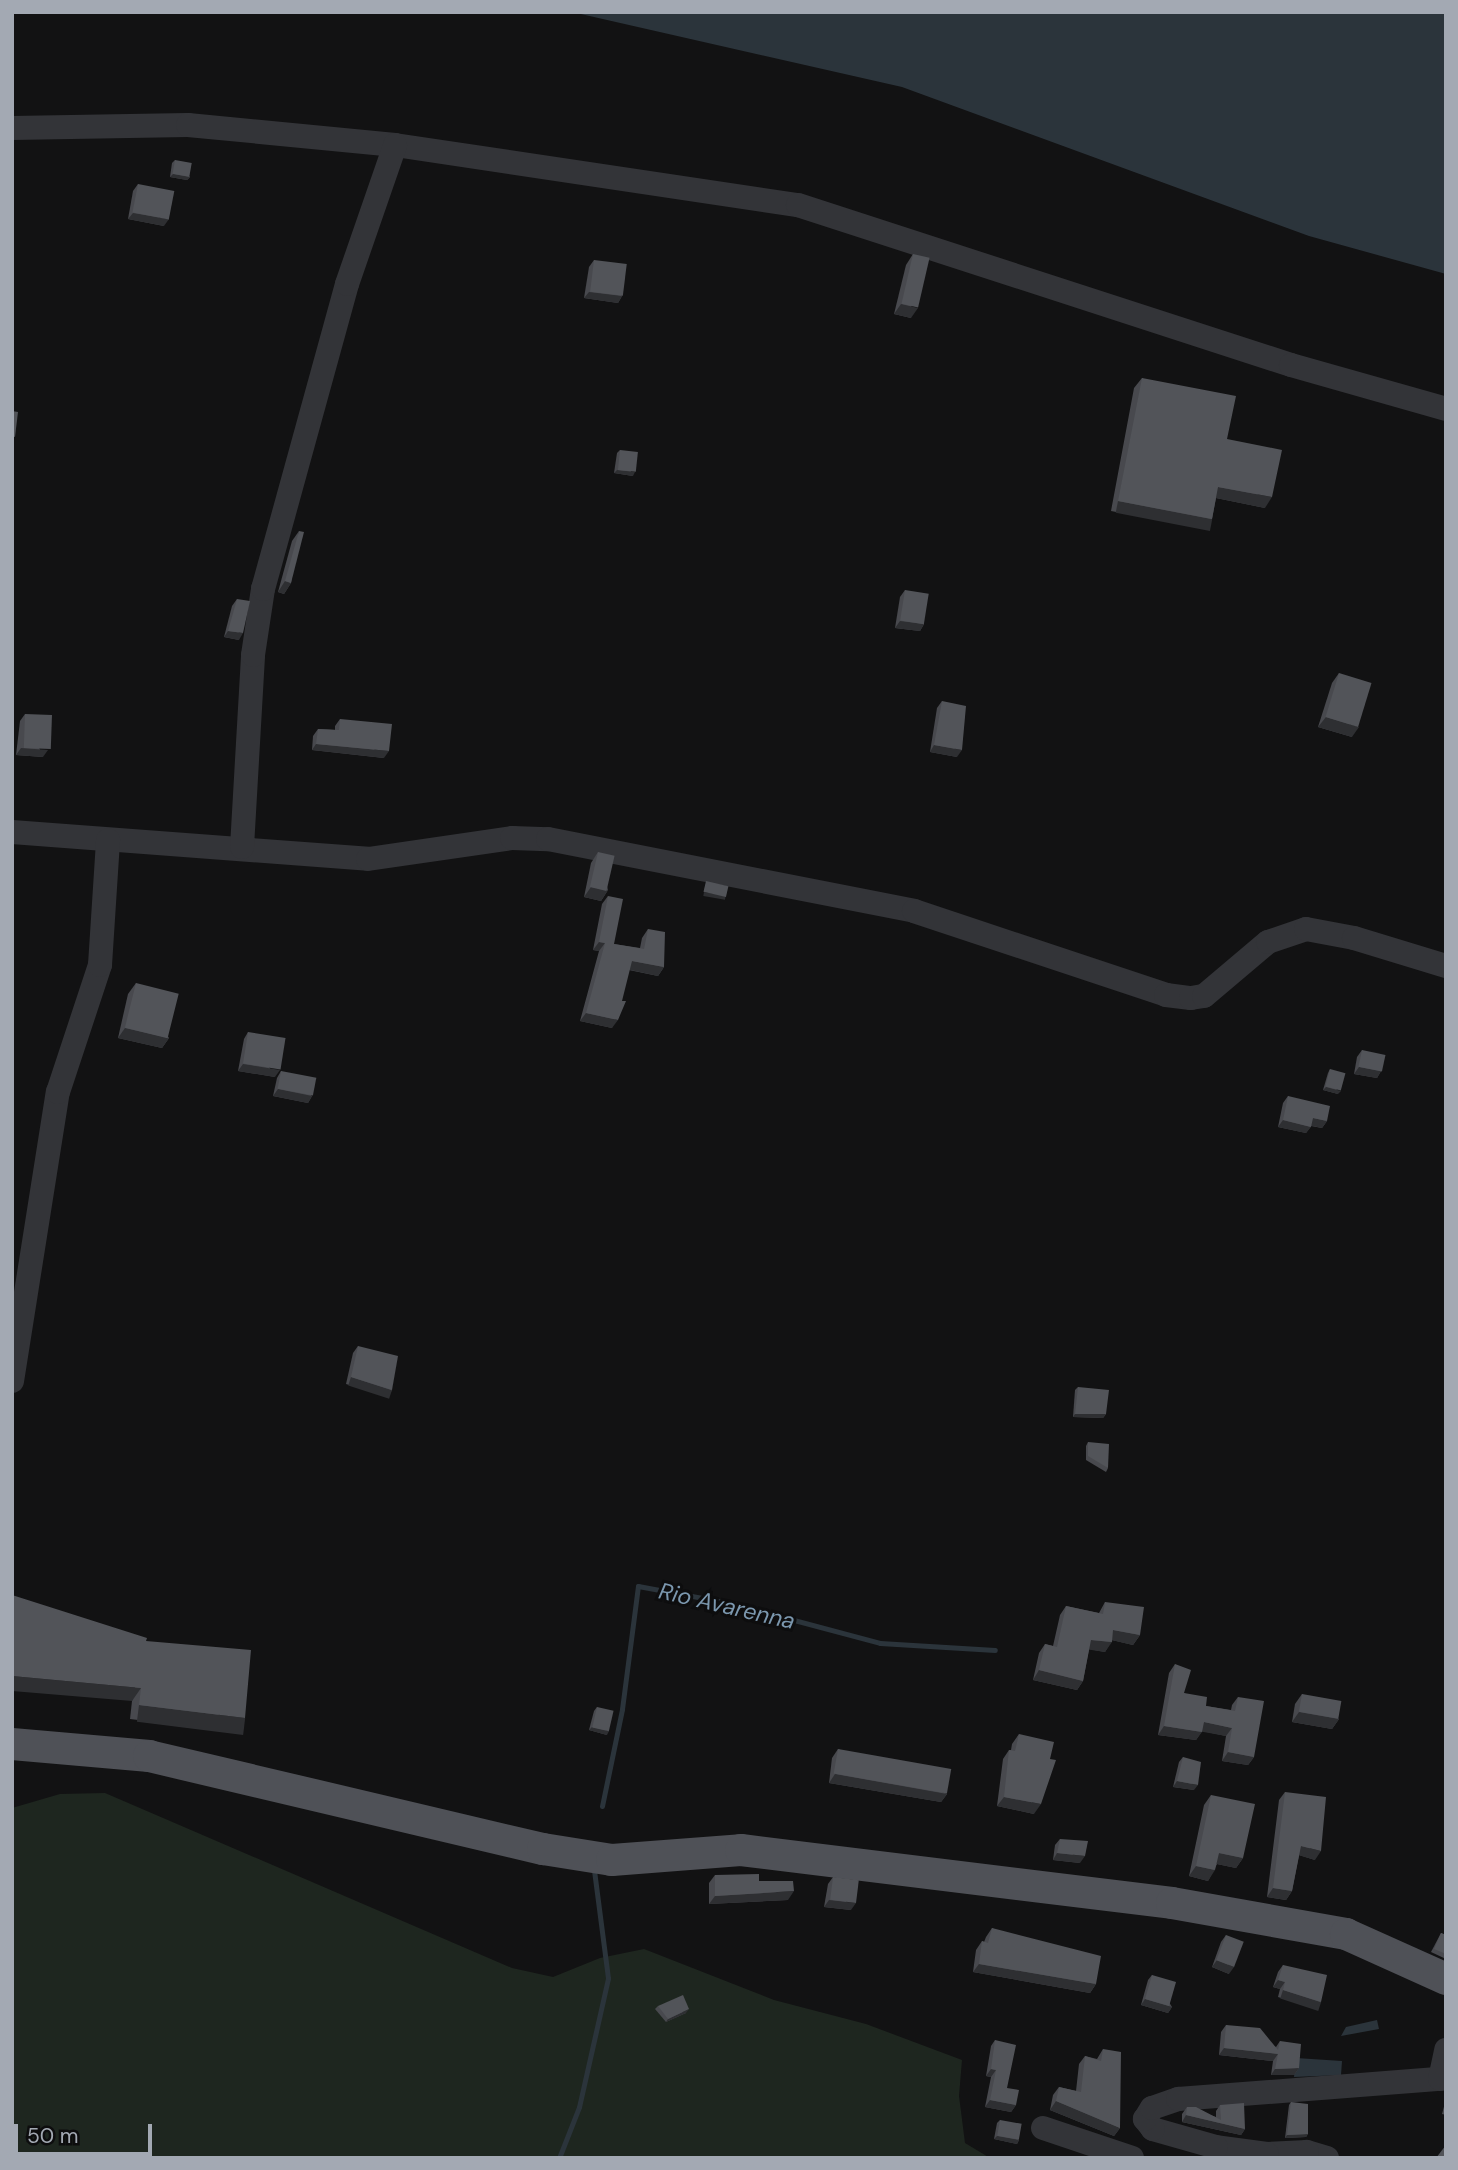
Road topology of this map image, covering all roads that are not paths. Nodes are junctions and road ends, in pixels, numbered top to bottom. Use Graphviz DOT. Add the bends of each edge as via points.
graph roads {
  1 [pos="12,128"];
  2 [pos="395,145"];
  3 [pos="1446,409"];
  4 [pos="12,832"];
  5 [pos="108,840"];
  6 [pos="242,847"];
  7 [pos="1446,966"];
  8 [pos="12,1381"];
  9 [pos="12,1744"];
  10 [pos="1446,1979"];
  11 [pos="1446,2050"];
  12 [pos="1043,2128"];
  13 [pos="1217,2152"];
  14 [pos="1132,2158"];
  15 [pos="1327,2158"];
  1 -- 2 [label="street" via="188,125"];
  2 -- 3 [label="street" via="798,205 1291,365"];
  2 -- 6 [label="street" via="347,284 263,589 254,641"];
  4 -- 5 [label="street"];
  5 -- 6 [label="street"];
  5 -- 8 [label="street" via="100,965 58,1093"];
  6 -- 7 [label="street" via="368,859 512,838 548,839 914,911 1166,995 1191,999 1204,996 1268,942 1306,929"];
  9 -- 10 [label="main road" via="149,1756 543,1849 612,1860 741,1850 1172,1903 1346,1934"];
  11 -- 13 [label="street" via="1440,2079 1178,2099 1147,2114 1147,2126 1153,2130"];
  12 -- 14 [label="street"];
  13 -- 15 [label="street" via="1307,2152"];
}
